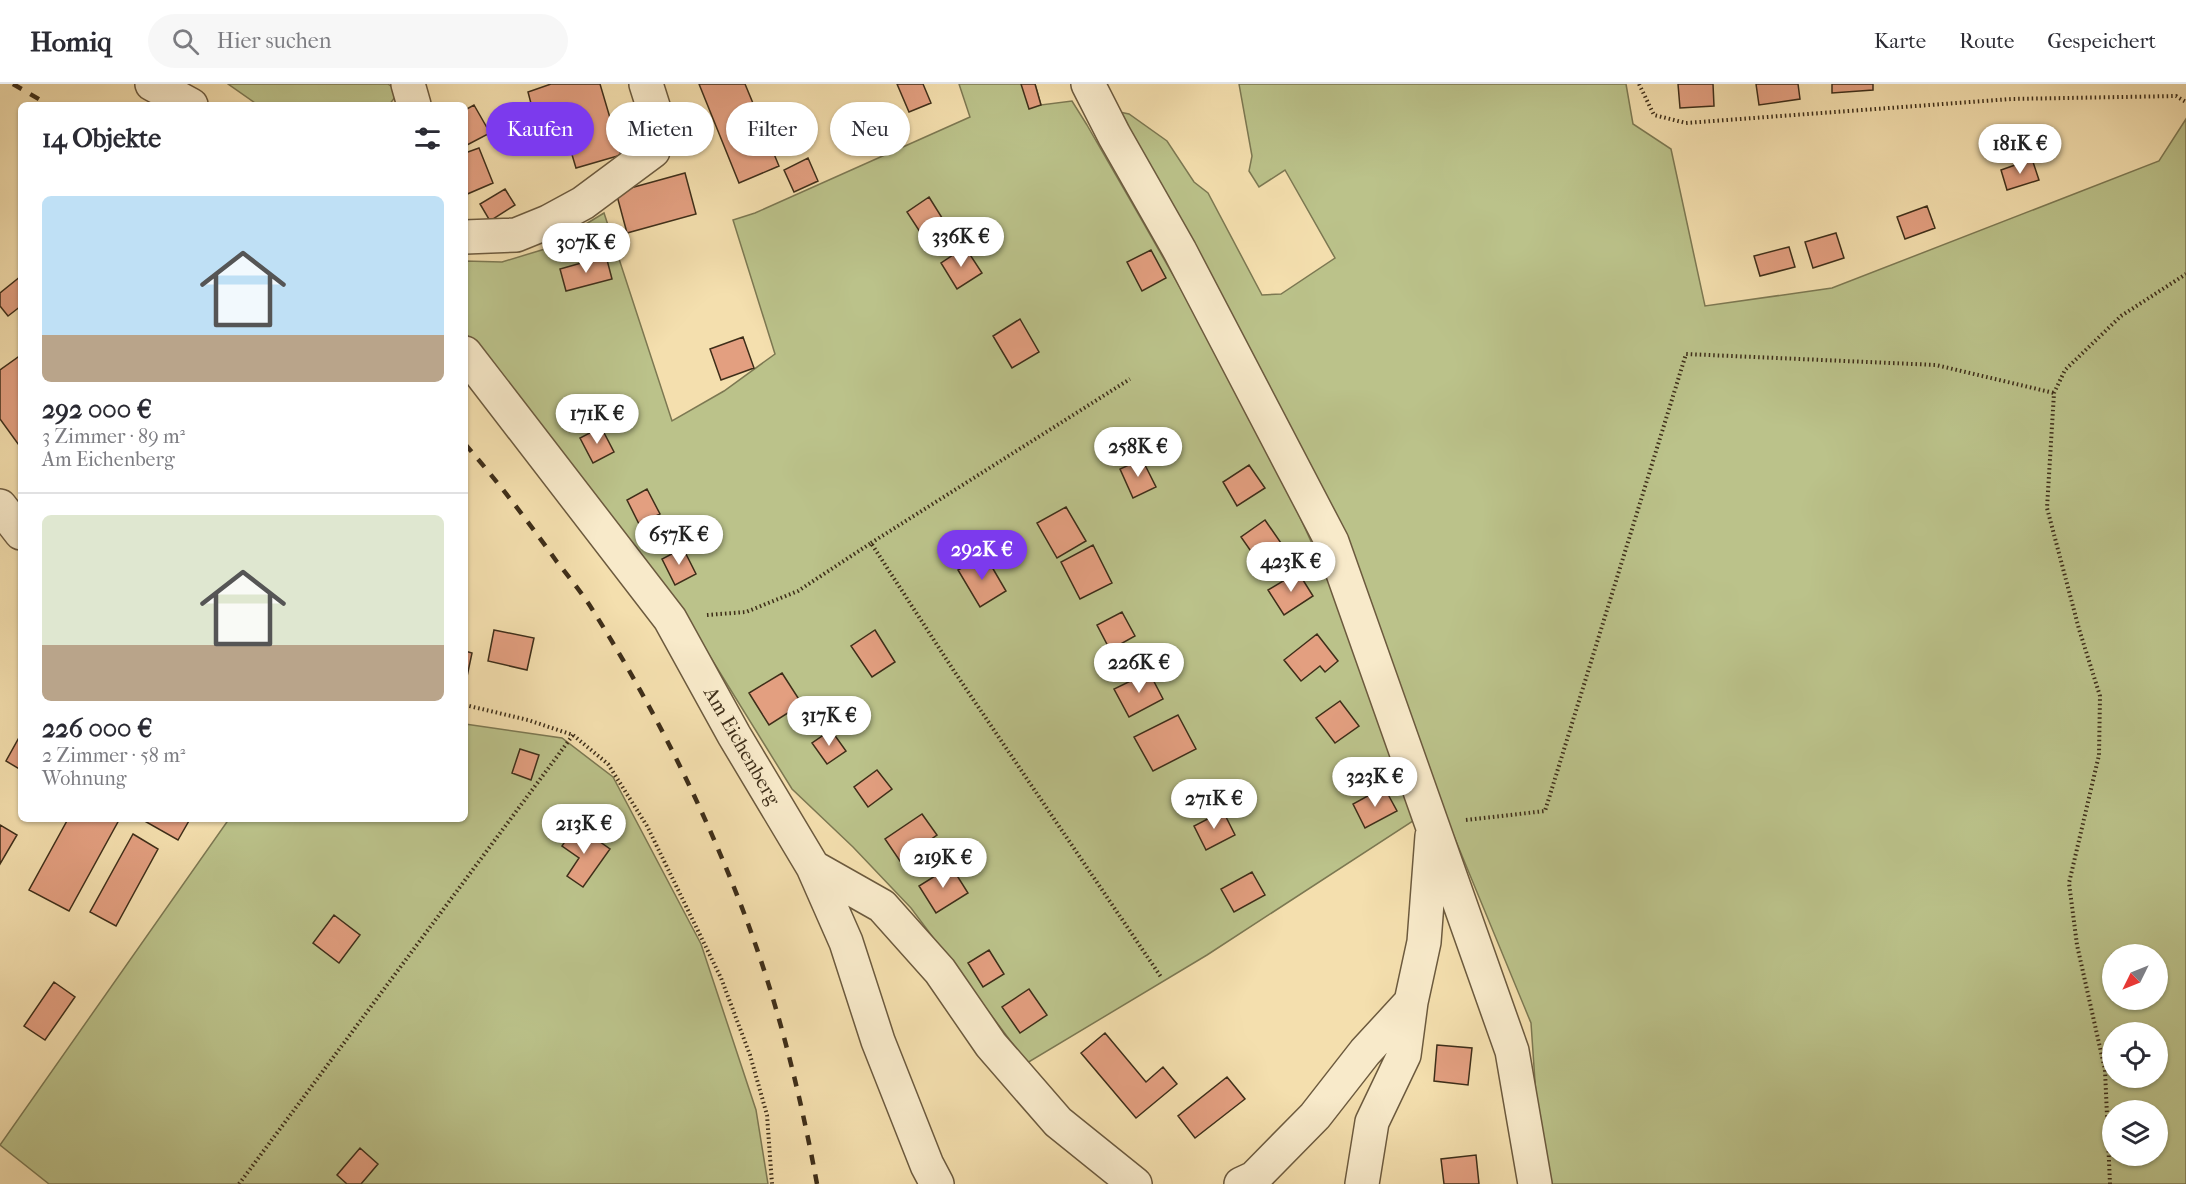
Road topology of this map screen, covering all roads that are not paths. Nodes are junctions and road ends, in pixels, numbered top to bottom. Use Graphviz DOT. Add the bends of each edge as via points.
graph roads {
  1 [pos="152,84"];
  2 [pos="408,84"];
  3 [pos="646,84"];
  4 [pos="1091,89"];
  5 [pos="185,102"];
  6 [pos="413,102"];
  7 [pos="468,237"];
  8 [pos="468,357"];
  9 [pos="0,506"];
  10 [pos="18,529"];
  11 [pos="1444,823"];
  12 [pos="813,867"];
  13 [pos="1411,1002"];
  14 [pos="932,1175"];
  15 [pos="1136,1184"];
  16 [pos="1241,1184"];
  17 [pos="1362,1184"];
  18 [pos="1535,1184"];
  1 -- 5 [label="street"];
  2 -- 6 [label="street"];
  3 -- 7 [label="street" via="659,125 653,152 583,203 548,222 516,235"];
  4 -- 11 [label="street" via="1332,542"];
  8 -- 12 [label="street, Am Eichenberg" via="670,619"];
  9 -- 10 [label="street"];
  11 -- 13 [label="street"];
  11 -- 18 [label="street" via="1512,1051"];
  12 -- 14 [label="street, Am Eichenberg" via="846,942 878,1041"];
  12 -- 15 [label="street" via="882,906 940,971 991,1045 1058,1122"];
  13 -- 16 [label="street" via="1315,1116 1254,1178"];
  13 -- 17 [label="street" via="1404,1054 1372,1122"];
}
